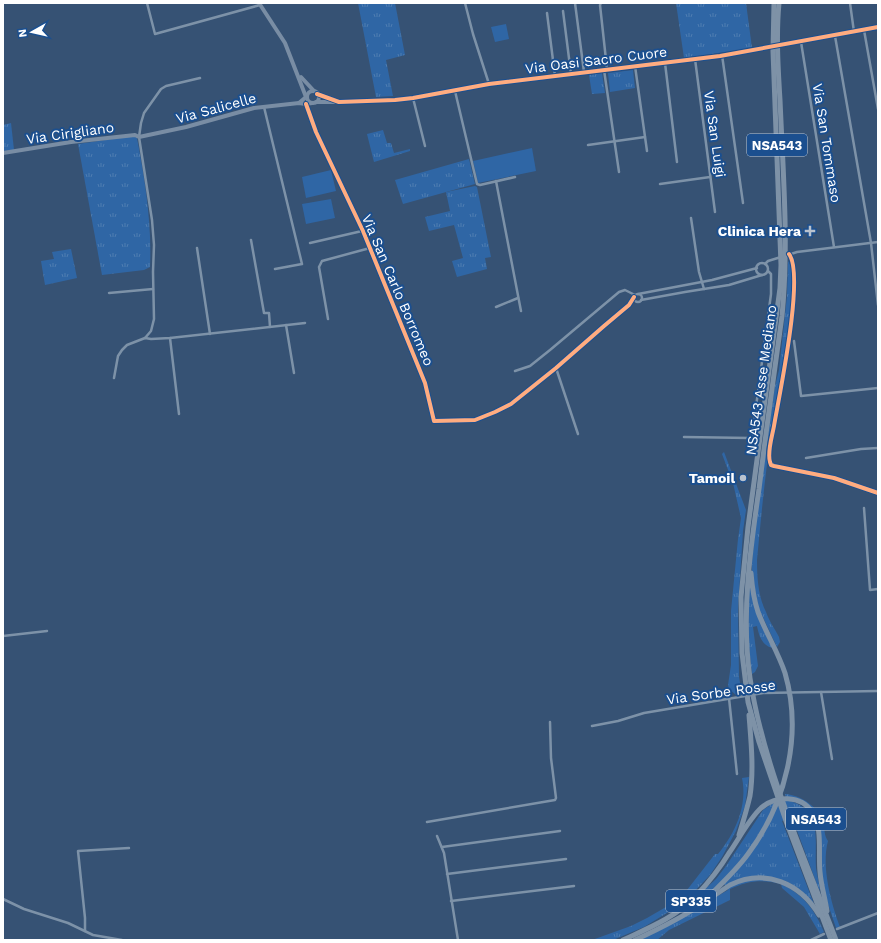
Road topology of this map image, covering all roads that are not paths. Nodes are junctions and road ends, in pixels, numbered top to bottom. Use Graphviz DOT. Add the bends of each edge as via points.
graph roads {
  1 [pos="147,3"];
  2 [pos="465,3"];
  3 [pos="575,3"];
  4 [pos="601,3"];
  5 [pos="774,3"];
  6 [pos="779,3"];
  7 [pos="850,3"];
  8 [pos="260,4"];
  9 [pos="563,11"];
  10 [pos="547,13"];
  11 [pos="878,27"];
  12 [pos="864,30"];
  13 [pos="854,32"];
  14 [pos="835,36"];
  15 [pos="801,42"];
  16 [pos="722,56"];
  17 [pos="695,59"];
  18 [pos="664,62"];
  19 [pos="635,66"];
  20 [pos="297,70"];
  21 [pos="605,70"];
  22 [pos="584,72"];
  23 [pos="571,74"];
  24 [pos="555,76"];
  25 [pos="200,78"];
  26 [pos="489,84"];
  27 [pos="454,90"];
  28 [pos="317,93"];
  29 [pos="306,96"];
  30 [pos="413,98"];
  31 [pos="339,102"];
  32 [pos="299,103"];
  33 [pos="314,103"];
  34 [pos="306,104"];
  35 [pos="264,107"];
  36 [pos="878,109"];
  37 [pos="139,137"];
  38 [pos="645,137"];
  39 [pos="615,142"];
  40 [pos="588,145"];
  41 [pos="425,146"];
  42 [pos="647,151"];
  43 [pos="3,153"];
  44 [pos="678,162"];
  45 [pos="619,172"];
  46 [pos="515,177"];
  47 [pos="710,177"];
  48 [pos="496,181"];
  49 [pos="660,184"];
  50 [pos="743,203"];
  51 [pos="715,212"];
  52 [pos="691,218"];
  53 [pos="362,231"];
  54 [pos="251,240"];
  55 [pos="878,242"];
  56 [pos="310,243"];
  57 [pos="871,243"];
  58 [pos="834,247"];
  59 [pos="197,248"];
  60 [pos="370,248"];
  61 [pos="789,254"];
  62 [pos="772,260"];
  63 [pos="765,264"];
  64 [pos="768,267"];
  65 [pos="757,268"];
  66 [pos="275,269"];
  67 [pos="768,271"];
  68 [pos="762,275"];
  69 [pos="703,282"];
  70 [pos="782,288"];
  71 [pos="153,289"];
  72 [pos="704,289"];
  73 [pos="654,291"];
  74 [pos="109,293"];
  75 [pos="636,296"];
  76 [pos="656,297"];
  77 [pos="518,298"];
  78 [pos="641,300"];
  79 [pos="636,301"];
  80 [pos="629,305"];
  81 [pos="878,305"];
  82 [pos="496,307"];
  83 [pos="521,311"];
  84 [pos="328,319"];
  85 [pos="305,323"];
  86 [pos="286,325"];
  87 [pos="270,327"];
  88 [pos="210,334"];
  89 [pos="145,338"];
  90 [pos="170,338"];
  91 [pos="794,341"];
  92 [pos="556,368"];
  93 [pos="515,372"];
  94 [pos="294,373"];
  95 [pos="114,378"];
  96 [pos="878,388"];
  97 [pos="179,414"];
  98 [pos="578,434"];
  99 [pos="684,438"];
  100 [pos="878,448"];
  101 [pos="806,458"];
  102 [pos="878,492"];
  103 [pos="864,508"];
  104 [pos="750,554"];
  105 [pos="878,589"];
  106 [pos="47,632"];
  107 [pos="3,636"];
  108 [pos="745,653"];
  109 [pos="878,691"];
  110 [pos="821,692"];
  111 [pos="729,698"];
  112 [pos="748,702"];
  113 [pos="550,722"];
  114 [pos="592,726"];
  115 [pos="832,759"];
  116 [pos="736,774"];
  117 [pos="788,821"];
  118 [pos="428,822"];
  119 [pos="560,831"];
  120 [pos="437,836"];
  121 [pos="738,838"];
  122 [pos="442,847"];
  123 [pos="129,848"];
  124 [pos="566,859"];
  125 [pos="447,874"];
  126 [pos="574,886"];
  127 [pos="719,890"];
  128 [pos="3,899"];
  129 [pos="451,901"];
  130 [pos="878,913"];
  131 [pos="827,924"];
  132 [pos="837,929"];
  133 [pos="85,931"];
  134 [pos="824,934"];
  135 [pos="122,940"];
  136 [pos="458,940"];
  137 [pos="623,940"];
  138 [pos="635,940"];
  139 [pos="811,940"];
  140 [pos="831,940"];
  141 [pos="836,940"];
  1 -- 8 [label="street" via="155,34"];
  2 -- 26 [label="street"];
  3 -- 22 [label="street"];
  4 -- 21 [label="street"];
  5 -- 70 [label="highway, NSA543 Asse Mediano / NSA543" via="773,51"];
  6 -- 70 [label="highway" via="778,52 784,222"];
  7 -- 13 [label="street"];
  8 -- 20 [label="street, Via Oasi Sacro Cuore" via="281,37"];
  9 -- 23 [label="street"];
  10 -- 24 [label="street"];
  11 -- 12 [label="street, Via Oasi Sacro Cuore"];
  12 -- 13 [label="street, Via Oasi Sacro Cuore"];
  12 -- 36 [label="street"];
  13 -- 14 [label="street, Via Oasi Sacro Cuore"];
  14 -- 15 [label="street, Via Oasi Sacro Cuore"];
  14 -- 57 [label="street"];
  15 -- 16 [label="street, Via Oasi Sacro Cuore"];
  15 -- 58 [label="street, Via San Tommaso"];
  16 -- 17 [label="street, Via Oasi Sacro Cuore"];
  16 -- 50 [label="street"];
  17 -- 18 [label="street, Via Oasi Sacro Cuore"];
  17 -- 47 [label="street, Via San Luigi"];
  18 -- 19 [label="street, Via Oasi Sacro Cuore"];
  18 -- 44 [label="street"];
  19 -- 21 [label="street, Via Oasi Sacro Cuore"];
  19 -- 38 [label="street"];
  20 -- 28 [label="street, Via Oasi Sacro Cuore"];
  20 -- 29 [label="street, Via Oasi Sacro Cuore"];
  21 -- 22 [label="street, Via Oasi Sacro Cuore"];
  21 -- 39 [label="street"];
  22 -- 23 [label="street, Via Oasi Sacro Cuore"];
  23 -- 24 [label="street, Via Oasi Sacro Cuore"];
  24 -- 26 [label="street, Via Oasi Sacro Cuore"];
  25 -- 37 [label="street" via="161,89 144,112"];
  26 -- 27 [label="street, Via Oasi Sacro Cuore"];
  27 -- 30 [label="street, Via Oasi Sacro Cuore"];
  27 -- 48 [label="street" via="477,184"];
  28 -- 29 [label="street" via="310,92"];
  28 -- 31 [label="street, Via Oasi Sacro Cuore"];
  28 -- 33 [label="street" via="318,99"];
  29 -- 32 [label="street"];
  29 -- 33 [label="street" via="308,102"];
  30 -- 31 [label="street, Via Oasi Sacro Cuore"];
  30 -- 41 [label="street"];
  31 -- 33 [label="street, Via Salicelle"];
  32 -- 34 [label="street, Via Salicelle"];
  32 -- 35 [label="street, Via Salicelle"];
  33 -- 34 [label="street, Via Salicelle"];
  34 -- 53 [label="street, Via San Carlo Borromeo" via="316,132"];
  35 -- 37 [label="street, Via Salicelle"];
  35 -- 66 [label="street" via="302,264"];
  37 -- 43 [label="street, Via Cirigliano" via="135,135 71,142"];
  37 -- 71 [label="street" via="152,220"];
  38 -- 39 [label="street"];
  38 -- 42 [label="street"];
  39 -- 40 [label="street"];
  39 -- 45 [label="street"];
  46 -- 48 [label="street"];
  47 -- 49 [label="street"];
  47 -- 51 [label="street, Via San Luigi"];
  48 -- 77 [label="street"];
  52 -- 69 [label="street" via="699,272"];
  53 -- 56 [label="street"];
  53 -- 60 [label="street, Via San Carlo Borromeo"];
  54 -- 87 [label="street" via="264,313 269,313"];
  55 -- 57 [label="street"];
  57 -- 58 [label="street"];
  57 -- 81 [label="street"];
  58 -- 61 [label="street"];
  59 -- 88 [label="street"];
  60 -- 84 [label="street" via="322,261 319,267"];
  60 -- 92 [label="street, Via San Carlo Borromeo" via="425,383 434,421 475,420 495,412"];
  61 -- 62 [label="street"];
  61 -- 102 [label="street" via="793,261 795,288 773,435 771,465 834,478"];
  62 -- 63 [label="street"];
  62 -- 64 [label="street"];
  63 -- 64 [label="street"];
  63 -- 65 [label="street"];
  64 -- 67 [label="street"];
  65 -- 68 [label="street" via="757,272"];
  65 -- 69 [label="street"];
  67 -- 68 [label="street"];
  67 -- 99 [label="street" via="771,274 771,294 752,437"];
  68 -- 72 [label="street" via="736,284"];
  69 -- 72 [label="street"];
  69 -- 73 [label="street"];
  70 -- 104 [label="highway, NSA543 Asse Mediano / NSA543" via="782,316"];
  70 -- 108 [label="highway, NSA543 Asse Mediano / NSA543" via="751,506 741,597"];
  71 -- 74 [label="street"];
  71 -- 89 [label="street" via="154,319 151,331"];
  72 -- 76 [label="street"];
  73 -- 75 [label="street"];
  73 -- 76 [label="street"];
  75 -- 78 [label="street" via="641,296"];
  75 -- 79 [label="street"];
  75 -- 80 [label="street"];
  75 -- 93 [label="street" via="625,290 619,292 530,366"];
  76 -- 78 [label="street"];
  77 -- 82 [label="street"];
  77 -- 83 [label="street"];
  78 -- 79 [label="street"];
  79 -- 80 [label="street"];
  80 -- 92 [label="street"];
  85 -- 86 [label="street"];
  86 -- 87 [label="street"];
  86 -- 94 [label="street"];
  87 -- 88 [label="street"];
  88 -- 90 [label="street"];
  89 -- 90 [label="street"];
  89 -- 95 [label="street" via="127,345 122,350 116,361"];
  90 -- 97 [label="street"];
  91 -- 96 [label="street" via="800,396"];
  92 -- 98 [label="street"];
  100 -- 101 [label="street"];
  103 -- 105 [label="street" via="870,590"];
  104 -- 108 [label="highway, NSA543 Asse Mediano / NSA543"];
  104 -- 127 [label="highway, NSA543" via="754,599 784,672 792,708 793,736 787,770 773,810 760,836"];
  106 -- 107 [label="street"];
  108 -- 112 [label="highway, NSA543 Asse Mediano / NSA543"];
  108 -- 117 [label="highway, NSA543 Asse Mediano / NSA543" via="760,727"];
  109 -- 110 [label="street, Via Sorbe Rosse"];
  110 -- 111 [label="street, Via Sorbe Rosse" via="763,693"];
  110 -- 115 [label="street"];
  111 -- 114 [label="street, Via Sorbe Rosse" via="644,713"];
  111 -- 116 [label="street"];
  112 -- 117 [label="highway, NSA543 Asse Mediano / NSA543" via="759,742"];
  112 -- 121 [label="highway, NSA543" via="752,757 750,796"];
  113 -- 118 [label="street" via="555,800"];
  117 -- 131 [label="highway, NSA543 Asse Mediano / NSA543"];
  119 -- 122 [label="street"];
  120 -- 122 [label="street"];
  121 -- 131 [label="highway, NSA543" via="761,808 771,802 782,798 792,799 802,802 812,811 818,828 820,873"];
  121 -- 137 [label="highway, SP335" via="695,897 674,914"];
  122 -- 125 [label="street"];
  123 -- 133 [label="street" via="78,851"];
  124 -- 125 [label="street"];
  125 -- 129 [label="street"];
  126 -- 129 [label="street"];
  127 -- 131 [label="highway, NSA543" via="757,878 783,882 803,895"];
  127 -- 138 [label="highway, SP335" via="656,931"];
  128 -- 133 [label="street"];
  129 -- 136 [label="street"];
  130 -- 132 [label="street"];
  131 -- 140 [label="highway, NSA543 Asse Mediano / NSA543"];
  131 -- 141 [label="highway, NSA543 Asse Mediano / NSA543"];
  133 -- 135 [label="street"];
  134 -- 139 [label="street"];
}
